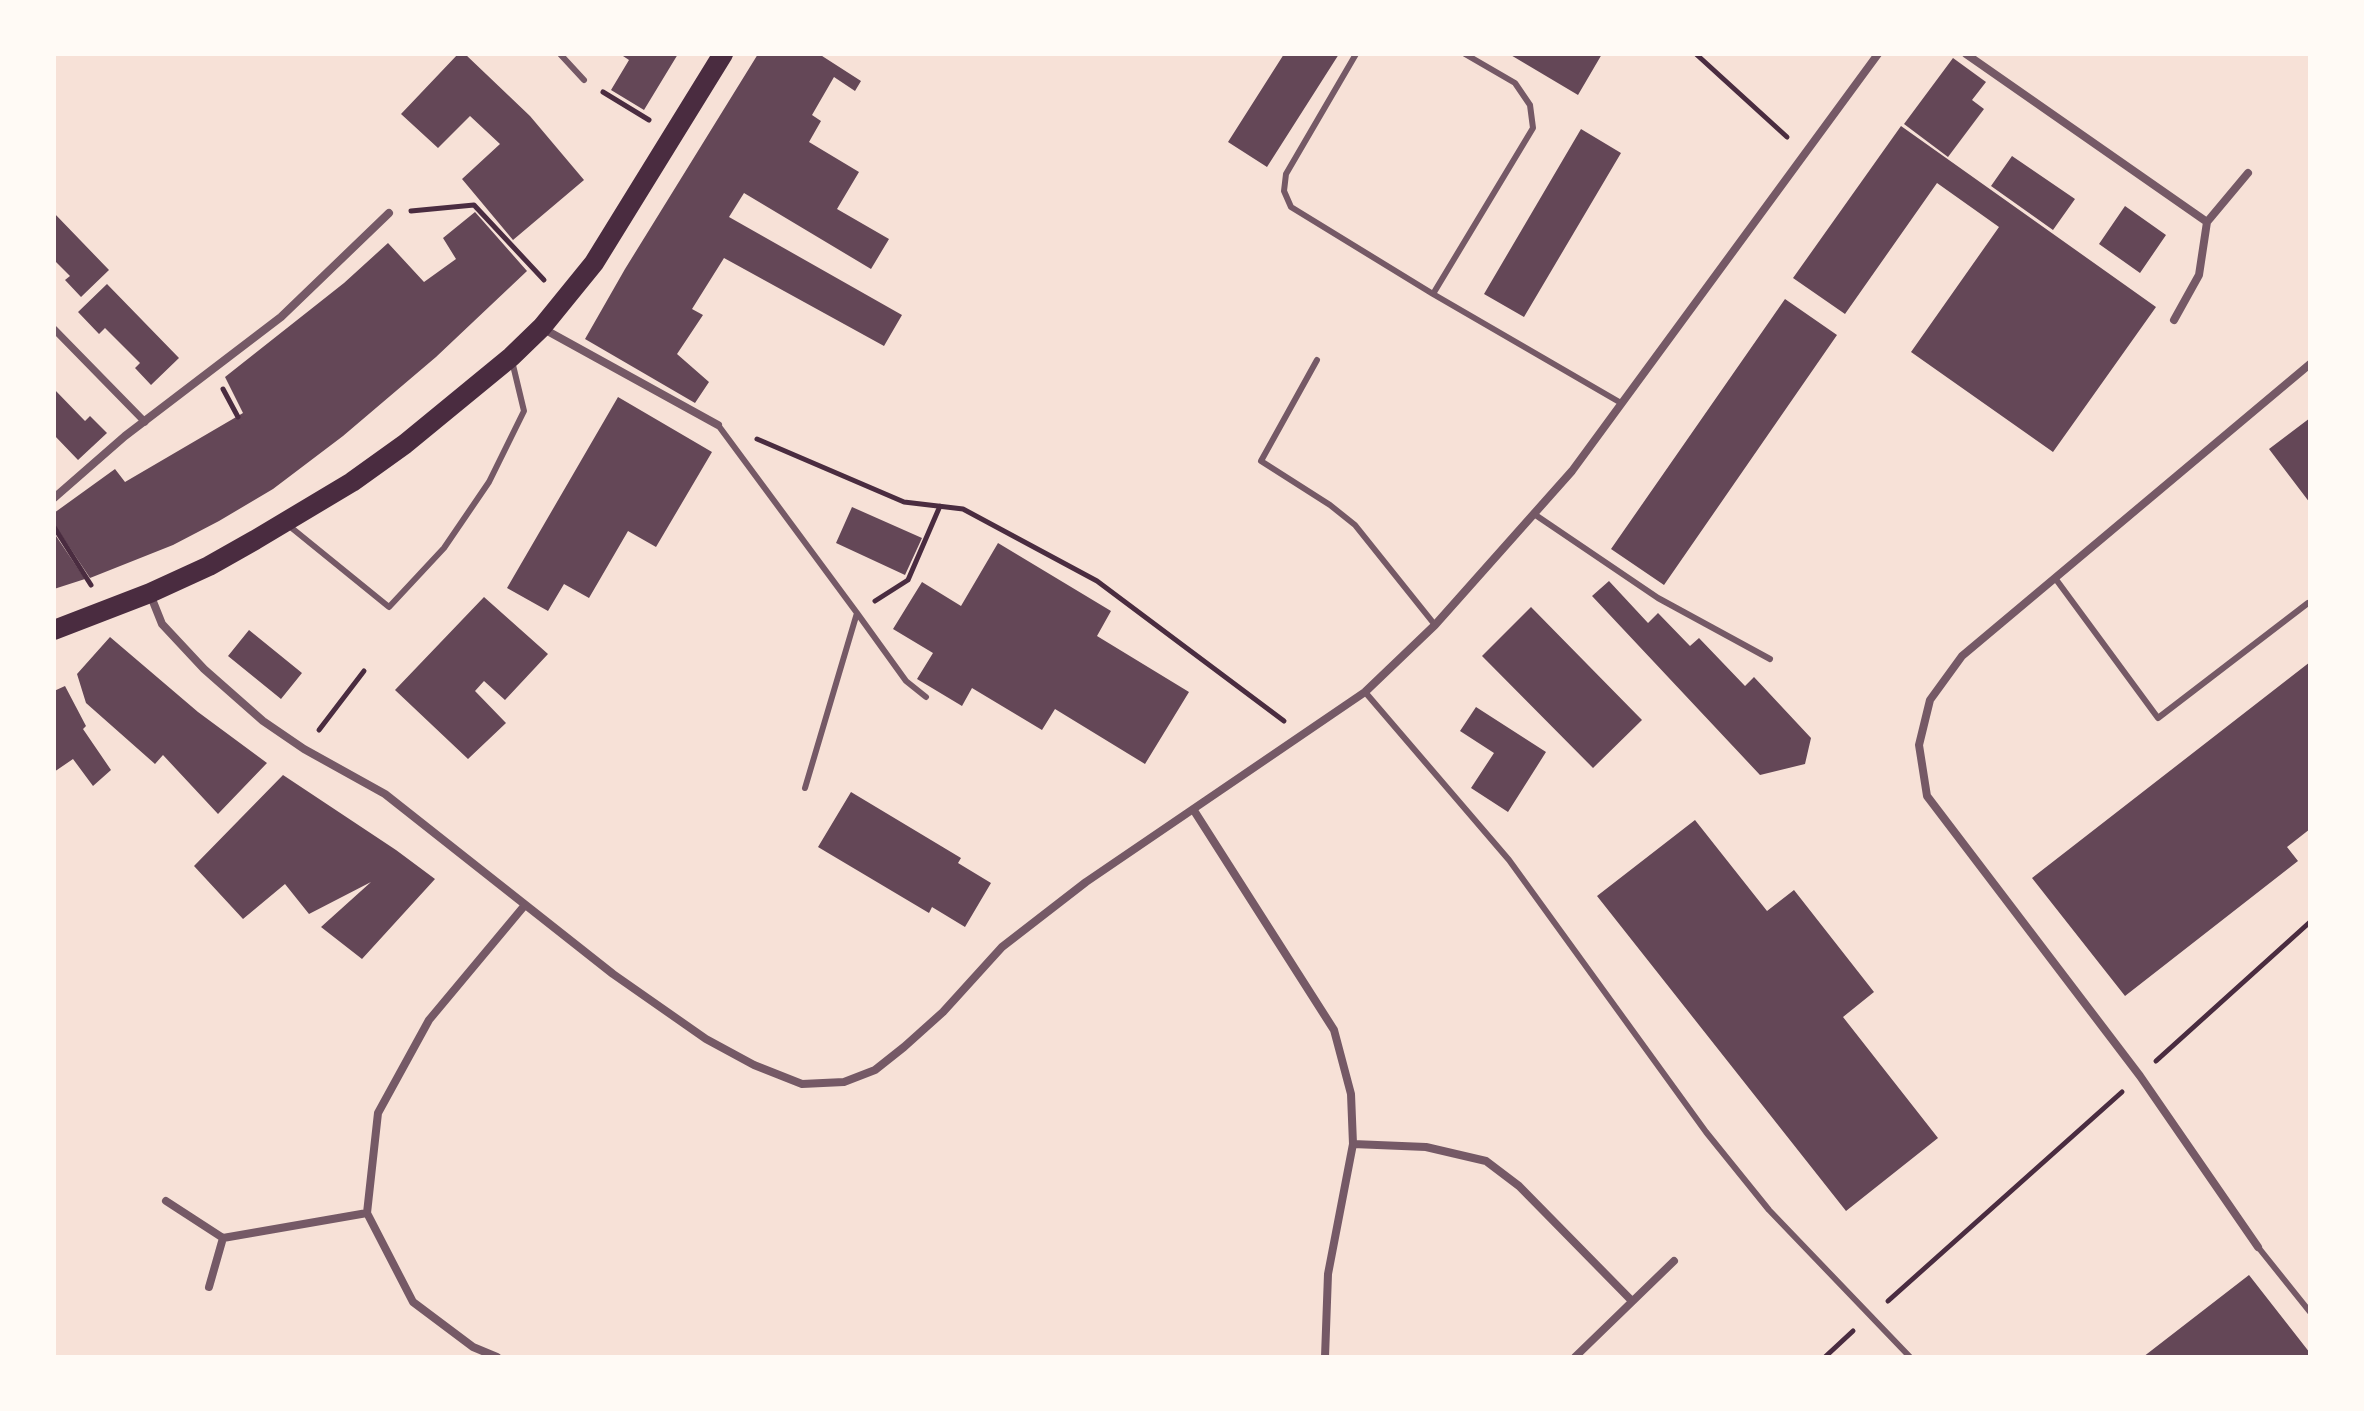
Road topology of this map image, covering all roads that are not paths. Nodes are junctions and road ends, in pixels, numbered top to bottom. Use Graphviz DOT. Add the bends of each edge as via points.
graph roads {
  1 [pos="560,54"];
  2 [pos="723,54"];
  3 [pos="1356,54"];
  4 [pos="1465,54"];
  5 [pos="1878,54"];
  6 [pos="1966,54"];
  7 [pos="584,80"];
  8 [pos="2248,173"];
  9 [pos="389,213"];
  10 [pos="2207,222"];
  11 [pos="1433,294"];
  12 [pos="2174,320"];
  13 [pos="542,327"];
  14 [pos="54,329"];
  15 [pos="511,357"];
  16 [pos="1317,360"];
  17 [pos="2310,364"];
  18 [pos="1621,403"];
  19 [pos="145,422"];
  20 [pos="718,425"];
  21 [pos="54,498"];
  22 [pos="1534,514"];
  23 [pos="285,522"];
  24 [pos="2055,578"];
  25 [pos="150,593"];
  26 [pos="2308,603"];
  27 [pos="857,613"];
  28 [pos="1435,625"];
  29 [pos="54,630"];
  30 [pos="1770,659"];
  31 [pos="1365,692"];
  32 [pos="926,697"];
  33 [pos="805,788"];
  34 [pos="1193,809"];
  35 [pos="525,905"];
  36 [pos="1353,1144"];
  37 [pos="166,1201"];
  38 [pos="367,1213"];
  39 [pos="223,1238"];
  40 [pos="2258,1247"];
  41 [pos="1674,1261"];
  42 [pos="209,1287"];
  43 [pos="1632,1301"];
  44 [pos="2310,1312"];
  45 [pos="497,1357"];
  46 [pos="1325,1357"];
  47 [pos="1575,1357"];
  48 [pos="1910,1357"];
  1 -- 7 [label="lane"];
  2 -- 13 [label="main road" via="594,263"];
  3 -- 11 [label="lane" via="1286,174 1284,191 1291,207"];
  4 -- 11 [label="lane" via="1515,83 1530,105 1533,128"];
  5 -- 18 [label="street"];
  6 -- 10 [label="street"];
  8 -- 10 [label="street"];
  9 -- 19 [label="street" via="281,317"];
  10 -- 12 [label="street" via="2199,275"];
  11 -- 18 [label="lane"];
  13 -- 15 [label="main road"];
  13 -- 20 [label="street"];
  14 -- 19 [label="street"];
  15 -- 23 [label="main road" via="394,452"];
  15 -- 23 [label="lane" via="524,411 489,482 444,548 389,607"];
  16 -- 28 [label="lane" via="1261,461 1355,525"];
  17 -- 24 [label="street"];
  18 -- 22 [label="street"];
  19 -- 21 [label="street"];
  20 -- 27 [label="lane"];
  22 -- 28 [label="street"];
  22 -- 30 [label="lane" via="1658,598"];
  23 -- 25 [label="main road"];
  24 -- 26 [label="lane" via="2158,718"];
  24 -- 40 [label="street" via="1962,656 1930,700 1919,745 1927,796 2140,1076"];
  25 -- 29 [label="main road"];
  25 -- 35 [label="street" via="162,624 263,721 385,794"];
  27 -- 32 [label="lane" via="906,681"];
  27 -- 33 [label="lane"];
  28 -- 31 [label="street"];
  31 -- 34 [label="street"];
  31 -- 48 [label="lane" via="1509,860 1769,1210"];
  34 -- 35 [label="street" via="1014,937 943,1012 875,1070 844,1082 802,1084 706,1039"];
  34 -- 36 [label="street" via="1334,1030 1351,1094"];
  35 -- 38 [label="street" via="429,1020 378,1113"];
  36 -- 43 [label="street" via="1426,1147 1486,1161 1519,1186"];
  36 -- 46 [label="street" via="1328,1274"];
  37 -- 39 [label="street"];
  38 -- 39 [label="street"];
  38 -- 45 [label="street" via="413,1302 473,1347"];
  39 -- 42 [label="street"];
  40 -- 44 [label="lane"];
  41 -- 43 [label="street"];
  43 -- 47 [label="street"];
}
